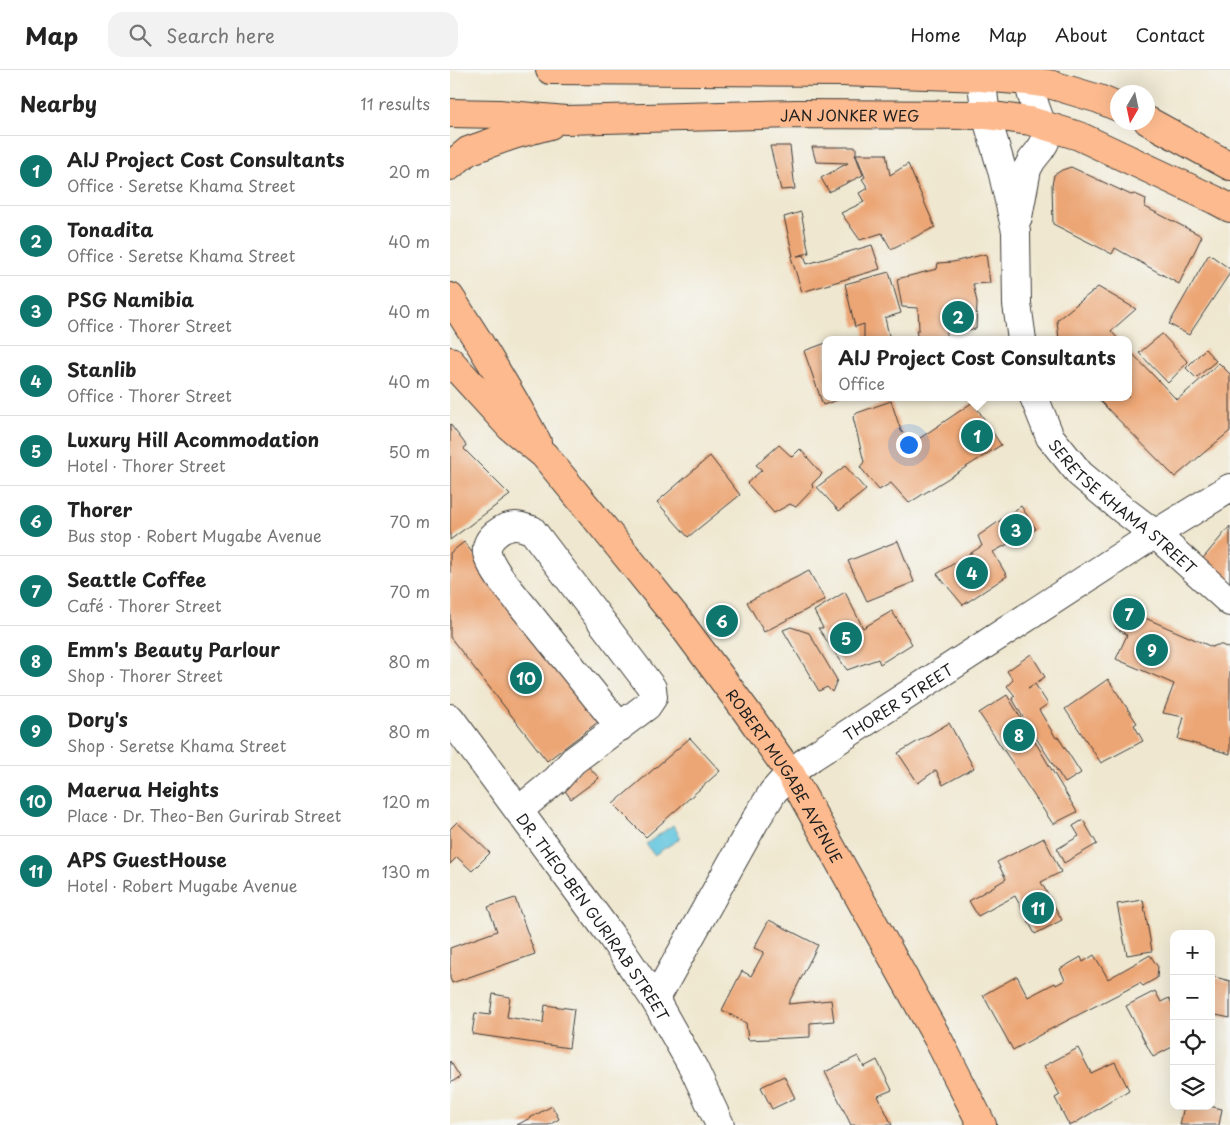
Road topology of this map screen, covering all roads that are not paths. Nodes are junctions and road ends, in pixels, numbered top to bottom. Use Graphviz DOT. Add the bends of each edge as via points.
graph roads {
  1 [pos="550,70"];
  2 [pos="981,77"];
  3 [pos="1028,81"];
  4 [pos="1110,104"];
  5 [pos="450,114"];
  6 [pos="986,116"];
  7 [pos="566,120"];
  8 [pos="1041,124"];
  9 [pos="1155,125"];
  10 [pos="450,166"];
  11 [pos="1230,166"];
  12 [pos="1230,208"];
  13 [pos="1016,231"];
  14 [pos="450,297"];
  15 [pos="1021,336"];
  16 [pos="450,361"];
  17 [pos="1036,401"];
  18 [pos="544,455"];
  19 [pos="1230,488"];
  20 [pos="1155,534"];
  21 [pos="1230,602"];
  22 [pos="450,718"];
  23 [pos="620,727"];
  24 [pos="790,773"];
  25 [pos="519,810"];
  26 [pos="655,1000"];
  27 [pos="720,1125"];
  28 [pos="982,1125"];
  1 -- 2 [label="main road" via="843,72"];
  2 -- 3 [label="main road"];
  2 -- 6 [label="street"];
  3 -- 4 [label="main road" via="1049,84"];
  3 -- 8 [label="street"];
  5 -- 7 [label="main road, JAN JONKER WEG" via="499,114"];
  6 -- 7 [label="main road, JAN JONKER WEG" via="796,114"];
  6 -- 8 [label="main road, JAN JONKER WEG"];
  6 -- 13 [label="street"];
  7 -- 10 [label="main road" via="468,151"];
  8 -- 12 [label="main road, JAN JONKER WEG" via="1079,136"];
  8 -- 13 [label="street" via="1045,142 1027,169"];
  9 -- 11 [label="main road"];
  13 -- 15 [label="street" via="1017,304"];
  14 -- 18 [label="main road, ROBERT MUGABE AVENUE" via="513,398"];
  16 -- 18 [label="main road, ROBERT MUGABE AVENUE" via="510,427"];
  17 -- 20 [label="street, SERETSE KHAMA STREET" via="1050,437 1080,474"];
  18 -- 24 [label="main road, ROBERT MUGABE AVENUE" via="680,621"];
  19 -- 20 [label="street, THORER STREET"];
  20 -- 21 [label="street, SERETSE KHAMA STREET"];
  20 -- 24 [label="street, THORER STREET"];
  22 -- 25 [label="street, DR. THEO-BEN GURIRAB STREET"];
  23 -- 23 [label="street" via="647,706 653,697 652,688 532,530 518,526 494,535 487,551 490,563"];
  23 -- 25 [label="street" via="573,761 557,779"];
  24 -- 26 [label="street, THORER STREET" via="773,792 755,821"];
  24 -- 28 [label="main road, ROBERT MUGABE AVENUE"];
  25 -- 26 [label="street, DR. THEO-BEN GURIRAB STREET"];
  26 -- 27 [label="street, DR. THEO-BEN GURIRAB STREET" via="694,1069"];
}
